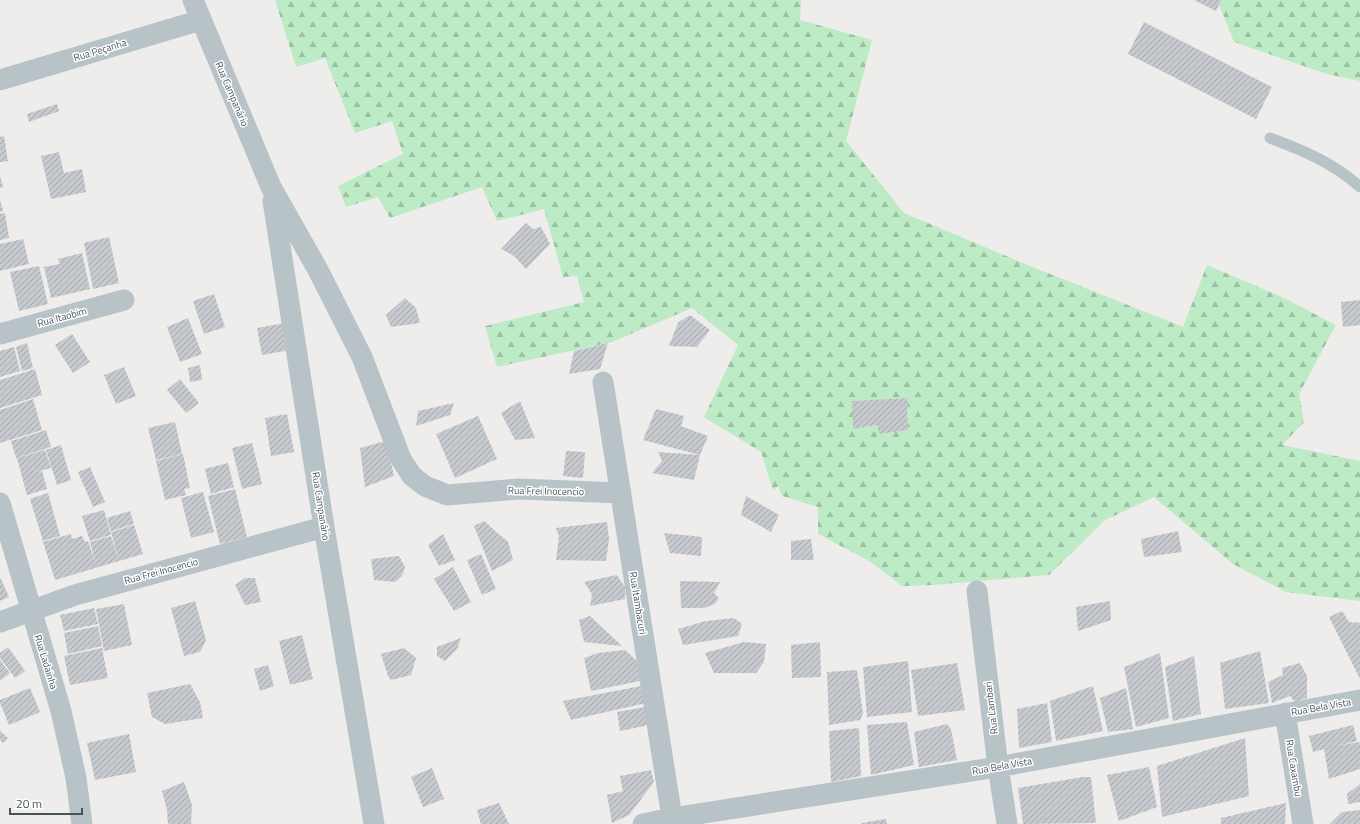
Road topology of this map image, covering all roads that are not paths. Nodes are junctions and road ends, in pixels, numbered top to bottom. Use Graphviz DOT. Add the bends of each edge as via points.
graph roads {
  1 [pos="193,0"];
  2 [pos="201,20"];
  3 [pos="0,80"];
  4 [pos="1270,138"];
  5 [pos="271,187"];
  6 [pos="1360,187"];
  7 [pos="124,300"];
  8 [pos="0,334"];
  9 [pos="603,382"];
  10 [pos="621,493"];
  11 [pos="447,495"];
  12 [pos="0,503"];
  13 [pos="324,527"];
  14 [pos="977,591"];
  15 [pos="31,610"];
  16 [pos="0,622"];
  17 [pos="1360,700"];
  18 [pos="1285,713"];
  19 [pos="998,767"];
  20 [pos="672,821"];
  21 [pos="82,824"];
  22 [pos="374,824"];
  23 [pos="643,824"];
  24 [pos="1007,824"];
  25 [pos="1303,824"];
  1 -- 2 [label="street, Rua Campanário"];
  2 -- 3 [label="street, Rua Peçanha"];
  2 -- 5 [label="street, Rua Campanário"];
  4 -- 6 [label="lane" via="1330,164"];
  5 -- 11 [label="street, Rua Campanário" via="318,270 362,357 401,459 412,476 425,486"];
  5 -- 13 [label="street, Rua Campanário"];
  7 -- 8 [label="street, Rua Itaobim"];
  9 -- 10 [label="street, Rua Itambacuri"];
  10 -- 11 [label="street, Rua Frei Inocencio" via="518,488"];
  10 -- 20 [label="street, Rua Itambacuri"];
  12 -- 15 [label="street, Rua Ladainha"];
  13 -- 15 [label="street, Rua Frei Inocencio" via="75,595"];
  13 -- 22 [label="street, Rua Campanário"];
  14 -- 19 [label="street, Rua Lambari"];
  15 -- 16 [label="street, Rua Frei Inocencio"];
  15 -- 21 [label="street, Rua Ladainha" via="61,711 76,778"];
  17 -- 18 [label="street, Rua Bela Vista"];
  18 -- 19 [label="street, Rua Bela Vista"];
  18 -- 25 [label="street, Rua Caxambu"];
  19 -- 20 [label="street, Rua Bela Vista"];
  19 -- 24 [label="street, Rua Lambari"];
  20 -- 23 [label="street, Rua Bela Vista"];
}
